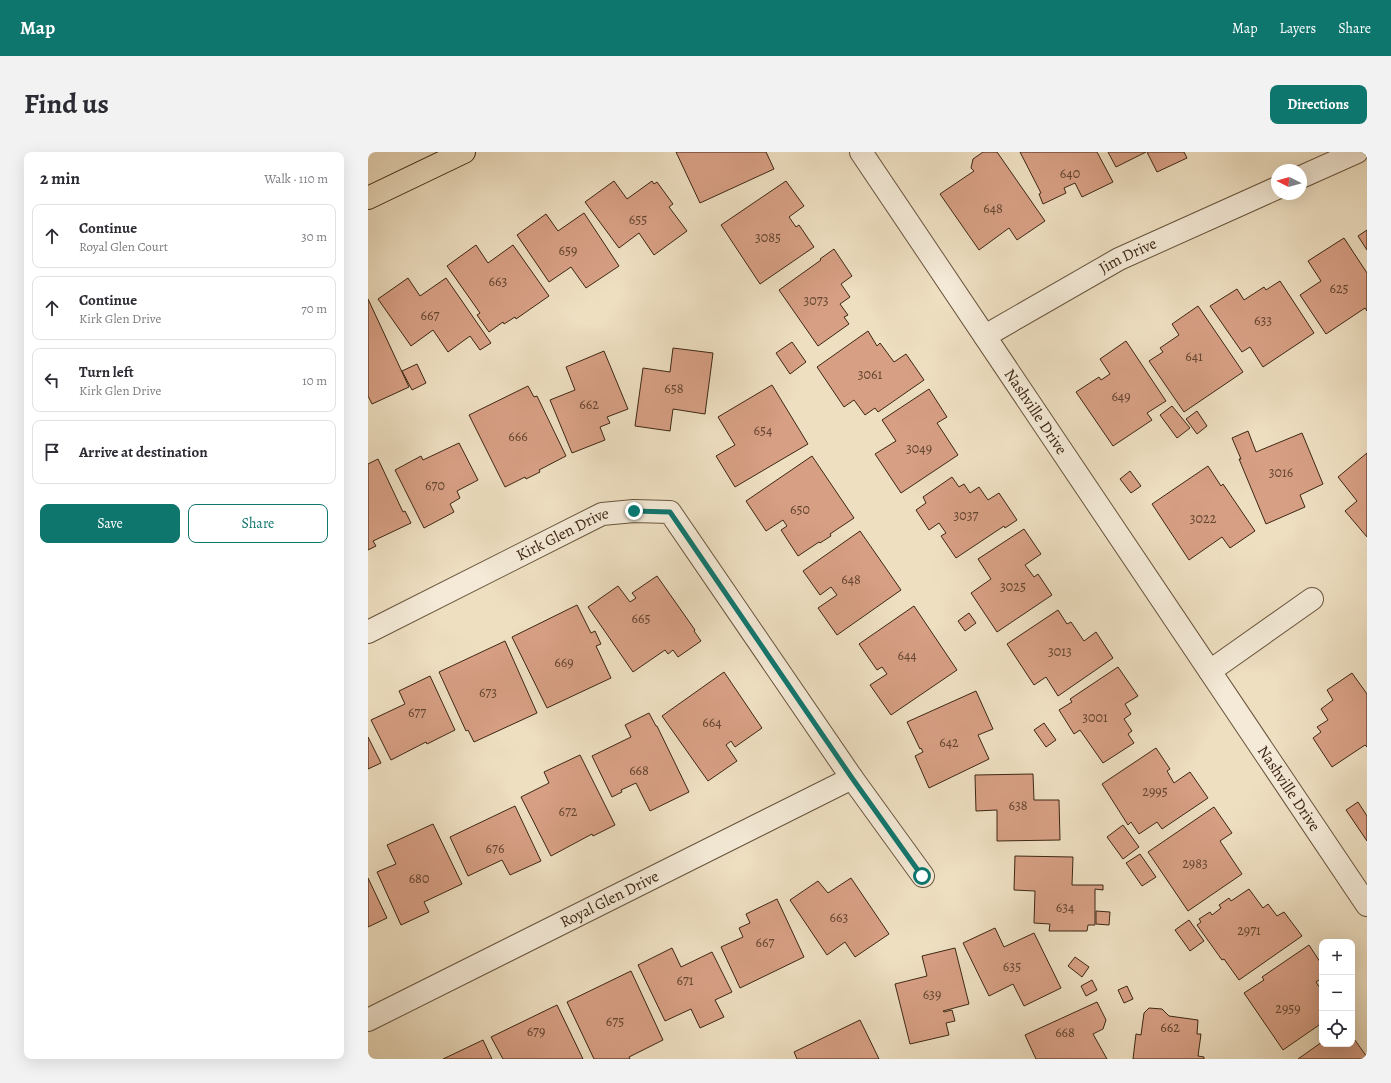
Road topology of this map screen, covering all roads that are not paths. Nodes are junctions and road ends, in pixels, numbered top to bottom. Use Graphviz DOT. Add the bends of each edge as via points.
graph roads {
  1 [pos="464,152"];
  2 [pos="861,152"];
  3 [pos="1356,152"];
  4 [pos="1307,174"];
  5 [pos="1271,191"];
  6 [pos="368,198"];
  7 [pos="985,336"];
  8 [pos="1312,600"];
  9 [pos="368,632"];
  10 [pos="1210,671"];
  11 [pos="852,778"];
  12 [pos="922,876"];
  13 [pos="1367,905"];
  14 [pos="368,1020"];
  1 -- 6 [label="main road"];
  2 -- 7 [label="street, Nashville Drive"];
  3 -- 4 [label="street"];
  5 -- 7 [label="street, Jim Drive" via="1119,259"];
  7 -- 10 [label="street, Nashville Drive"];
  8 -- 10 [label="street"];
  9 -- 11 [label="street, Kirk Glen Drive" via="602,514 634,511 670,512"];
  10 -- 13 [label="street, Nashville Drive"];
  11 -- 12 [label="street"];
  11 -- 14 [label="street, Royal Glen Drive"];
}
